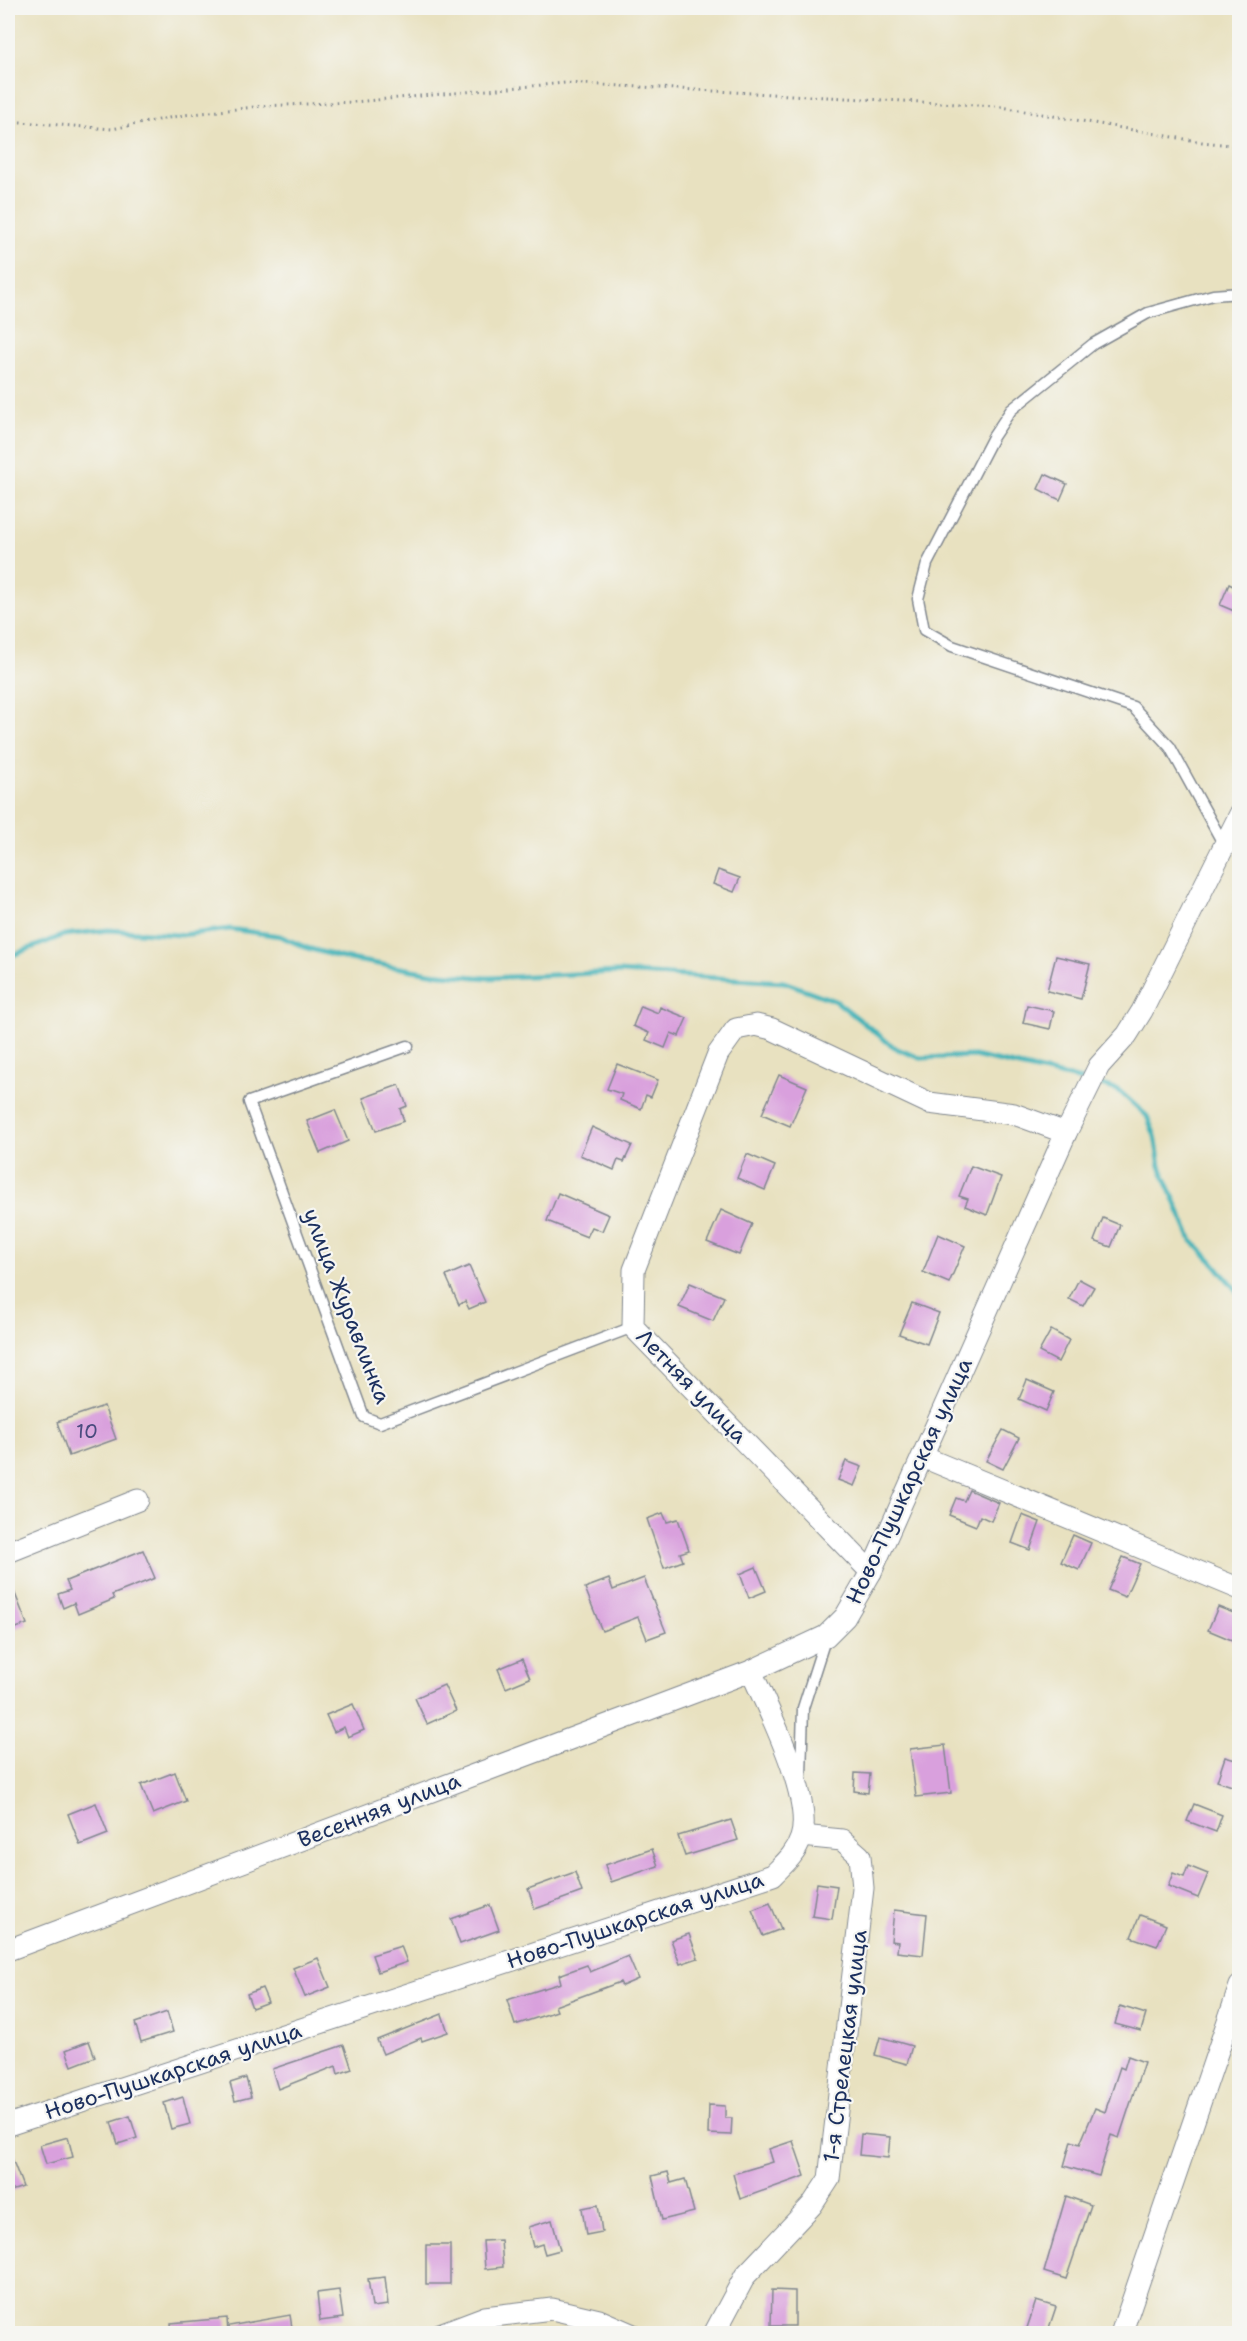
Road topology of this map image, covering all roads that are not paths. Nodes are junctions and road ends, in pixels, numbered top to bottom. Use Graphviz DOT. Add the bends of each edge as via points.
graph roads {
  1 [pos="1239,293"];
  2 [pos="1239,814"];
  3 [pos="1224,845"];
  4 [pos="408,1046"];
  5 [pos="1066,1133"];
  6 [pos="633,1327"];
  7 [pos="923,1457"];
  8 [pos="138,1500"];
  9 [pos="8,1552"];
  10 [pos="871,1572"];
  11 [pos="1239,1589"];
  12 [pos="826,1636"];
  13 [pos="751,1671"];
  14 [pos="800,1788"];
  15 [pos="802,1836"];
  16 [pos="8,1950"];
  17 [pos="1239,1986"];
  18 [pos="8,2125"];
  19 [pos="441,2334"];
  20 [pos="631,2334"];
  21 [pos="714,2334"];
  22 [pos="1121,2334"];
  1 -- 3 [label="lane" via="1213,295 1148,313 1093,344 1011,410 993,436 927,564 918,599 924,630 952,646 1133,707 1170,747"];
  2 -- 3 [label="street"];
  3 -- 5 [label="street, Ново-Пушкарская улица" via="1142,1011 1096,1071"];
  4 -- 6 [label="lane, улица Журавлинка" via="249,1102 364,1417 380,1423"];
  5 -- 6 [label="street, Летняя улица" via="1014,1114 930,1103 772,1029 756,1024 736,1029 718,1054 634,1270"];
  5 -- 7 [label="street, Ново-Пушкарская улица"];
  6 -- 10 [label="street, Летняя улица"];
  7 -- 10 [label="street, Ново-Пушкарская улица"];
  7 -- 11 [label="street"];
  8 -- 9 [label="street"];
  10 -- 12 [label="street, Ново-Пушкарская улица" via="845,1617"];
  12 -- 13 [label="street, Ново-Пушкарская улица"];
  12 -- 14 [label="lane" via="803,1708"];
  13 -- 14 [label="street"];
  13 -- 16 [label="street, Весенняя улица"];
  14 -- 15 [label="street"];
  15 -- 18 [label="street, Ново-Пушкарская улица" via="795,1853 773,1875"];
  15 -- 21 [label="street, 1-я Стрелецкая улица" via="842,1840 860,1856 863,1888 830,2179 812,2205 745,2276"];
  17 -- 22 [label="street"];
  19 -- 20 [label="street" via="485,2317 552,2309 599,2320"];
}
